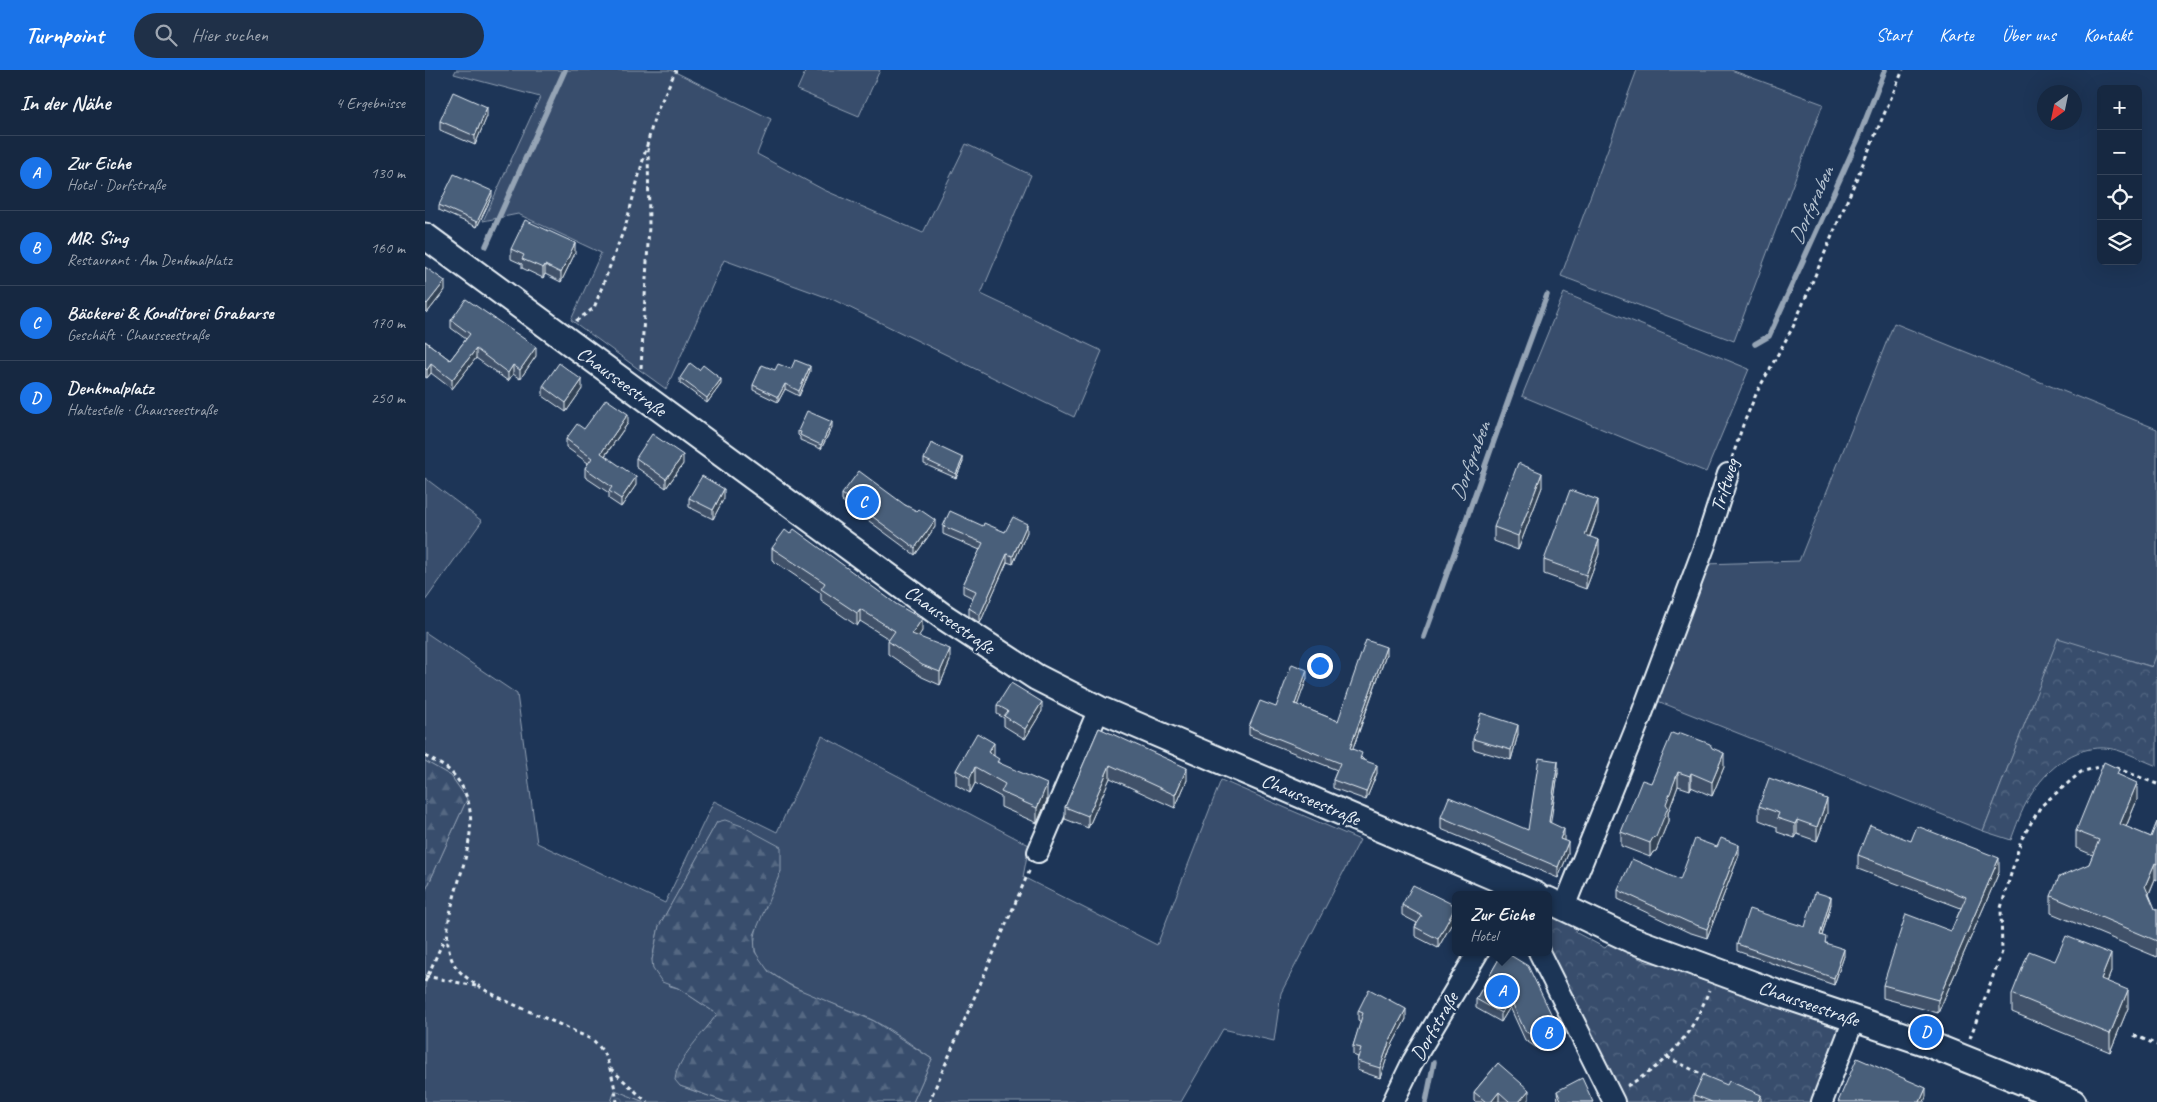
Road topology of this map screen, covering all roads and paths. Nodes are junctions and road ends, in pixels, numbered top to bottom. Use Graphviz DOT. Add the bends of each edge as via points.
graph roads {
  1 [pos="676,70"];
  2 [pos="1903,70"];
  3 [pos="648,139"];
  4 [pos="425,236"];
  5 [pos="571,320"];
  6 [pos="641,376"];
  7 [pos="1728,474"];
  8 [pos="1099,710"];
  9 [pos="425,756"];
  10 [pos="2157,784"];
  11 [pos="1038,852"];
  12 [pos="1522,891"];
  13 [pos="1556,903"];
  14 [pos="445,936"];
  15 [pos="1476,956"];
  16 [pos="1541,956"];
  17 [pos="426,976"];
  18 [pos="425,982"];
  19 [pos="477,986"];
  20 [pos="1709,990"];
  21 [pos="1854,1019"];
  22 [pos="2134,1035"];
  23 [pos="1969,1041"];
  24 [pos="2157,1045"];
  25 [pos="1667,1057"];
  26 [pos="610,1068"];
  27 [pos="1713,1079"];
  28 [pos="1612,1098"];
  29 [pos="617,1102"];
  30 [pos="647,1102"];
  31 [pos="929,1102"];
  32 [pos="1393,1102"];
  33 [pos="1822,1102"];
  34 [pos="2073,1102"];
  1 -- 3 [label="path" via="655,115"];
  2 -- 7 [label="path, Triftweg" via="1793,326 1757,392"];
  3 -- 5 [label="path" via="626,224 594,308 577,321"];
  3 -- 6 [label="path" via="649,226"];
  4 -- 8 [label="main road, Chausseestraße" via="944,617 1036,677"];
  7 -- 13 [label="street, Triftweg" via="1644,708"];
  8 -- 11 [label="street"];
  8 -- 12 [label="main road, Chausseestraße"];
  9 -- 14 [label="path" via="449,770 461,784 470,813 465,857"];
  10 -- 23 [label="path" via="2108,764 2081,772 2041,806 2021,840 2001,908 2002,952"];
  11 -- 31 [label="path"];
  13 -- 21 [label="main road, Chausseestraße" via="1630,939"];
  14 -- 17 [label="path"];
  14 -- 19 [label="path" via="454,964"];
  15 -- 32 [label="street, Dorfstraße" via="1413,1061"];
  16 -- 28 [label="street"];
  17 -- 18 [label="path"];
  17 -- 19 [label="path"];
  19 -- 26 [label="path" via="595,1042"];
  20 -- 25 [label="path" via="1700,1016"];
  21 -- 33 [label="street"];
  21 -- 34 [label="main road, Chausseestraße" via="1942,1049"];
  22 -- 24 [label="path"];
  25 -- 27 [label="path"];
  25 -- 28 [label="path"];
  26 -- 29 [label="path"];
  26 -- 30 [label="path"];
}
